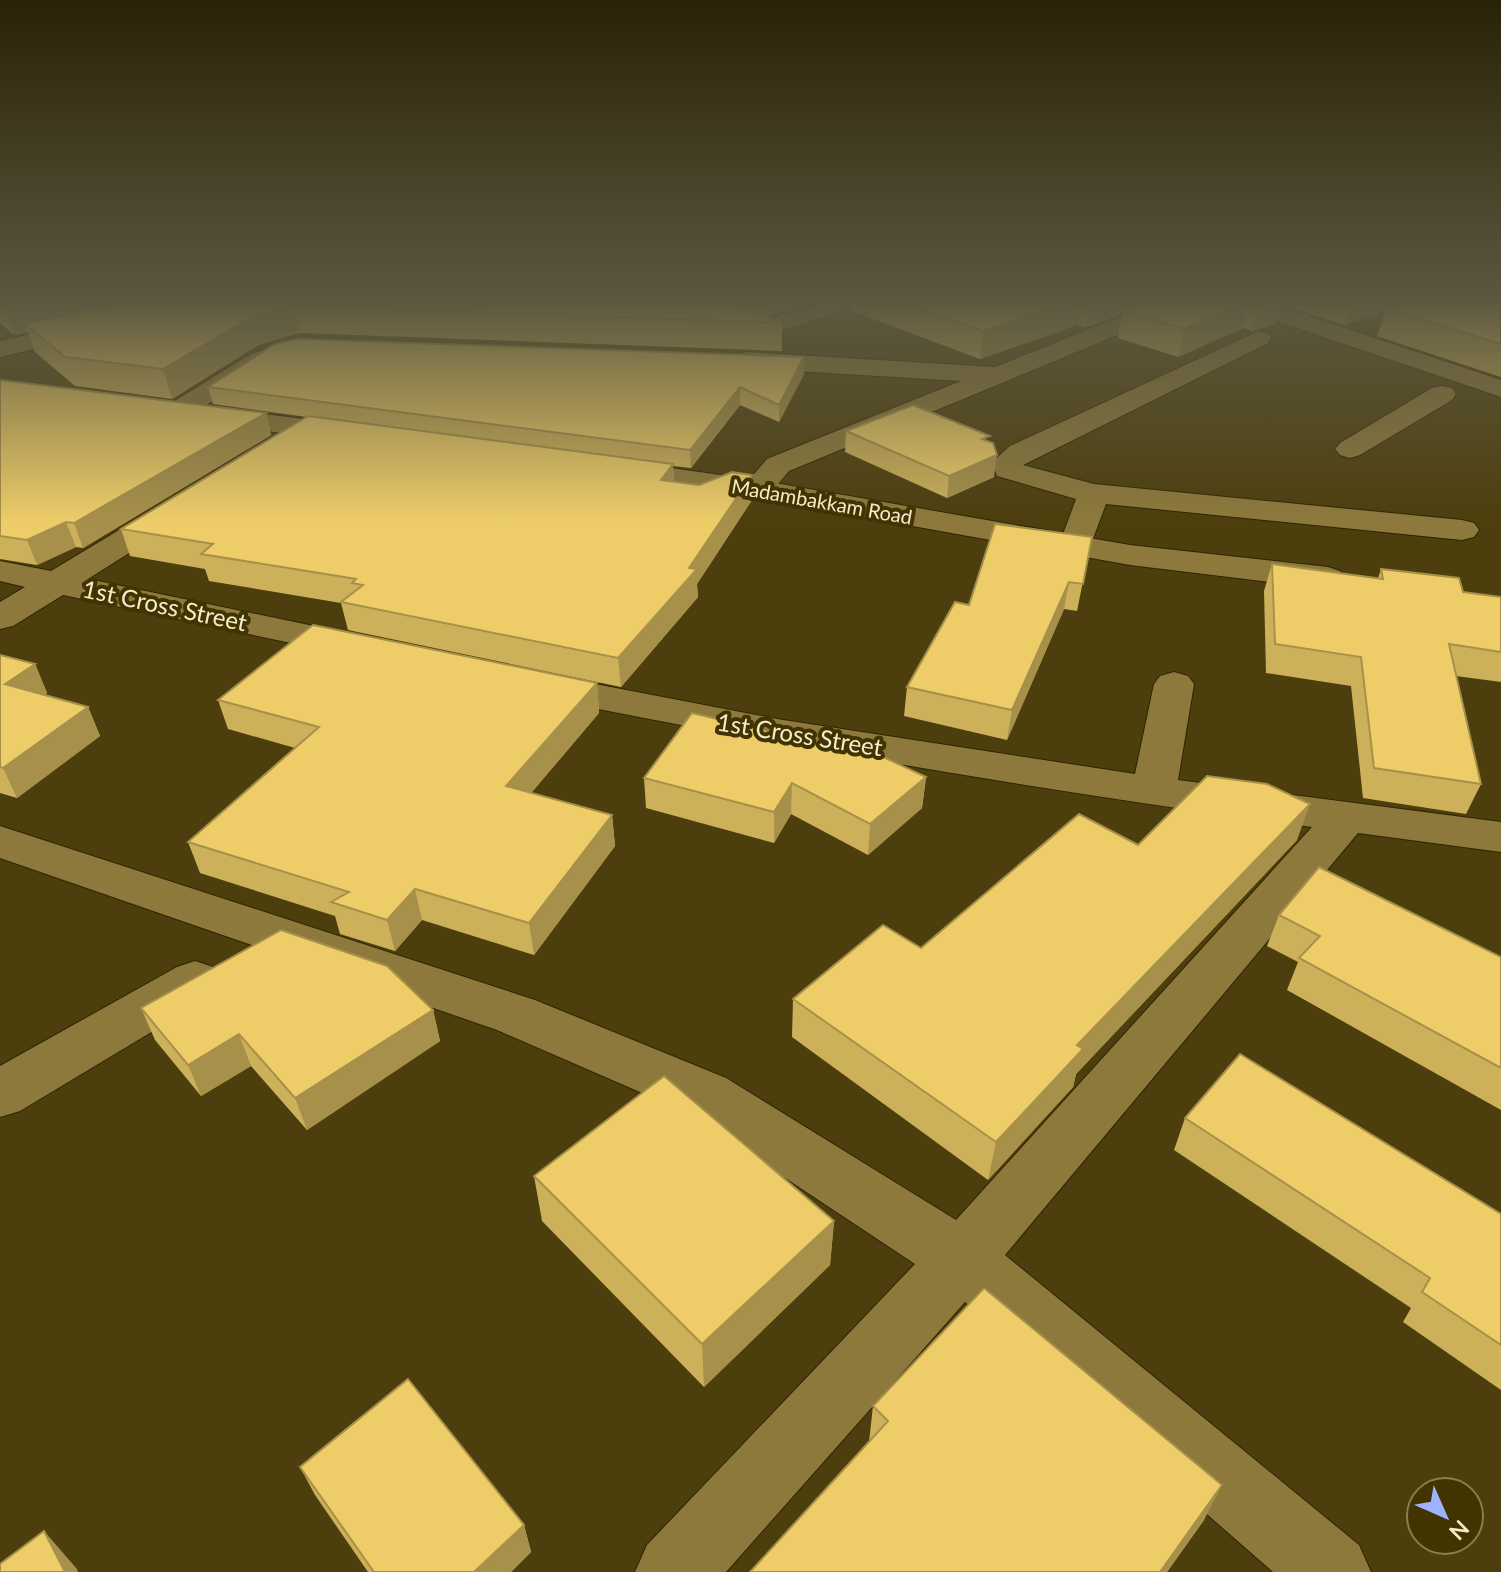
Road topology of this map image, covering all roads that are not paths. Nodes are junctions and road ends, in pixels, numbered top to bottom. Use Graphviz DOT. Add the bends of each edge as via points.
graph roads {
  1 [pos="229,375"];
  2 [pos="997,375"];
  3 [pos="1181,375"];
  4 [pos="1461,375"];
  5 [pos="1387,377"];
  6 [pos="1501,389"];
  7 [pos="1442,394"];
  8 [pos="1501,413"];
  9 [pos="307,429"];
  10 [pos="384,439"];
  11 [pos="1350,449"];
  12 [pos="268,453"];
  13 [pos="586,466"];
  14 [pos="757,489"];
  15 [pos="202,493"];
  16 [pos="1094,493"];
  17 [pos="1462,530"];
  18 [pos="1076,545"];
  19 [pos="0,571"];
  20 [pos="58,582"];
  21 [pos="1362,582"];
  22 [pos="0,618"];
  23 [pos="399,655"];
  24 [pos="507,678"];
  25 [pos="1174,684"];
  26 [pos="1154,789"];
  27 [pos="1347,817"];
  28 [pos="1501,837"];
  29 [pos="0,841"];
  30 [pos="276,934"];
  31 [pos="0,1094"];
  32 [pos="962,1259"];
  33 [pos="674,1572"];
  34 [pos="1332,1572"];
  1 -- 9 [label="street" via="163,409"];
  2 -- 14 [label="street" via="778,465"];
  3 -- 16 [label="street" via="1007,462 1008,470"];
  4 -- 6 [label="street"];
  5 -- 7 [label="street"];
  7 -- 8 [label="street"];
  7 -- 11 [label="street"];
  9 -- 10 [label="street"];
  9 -- 12 [label="street"];
  13 -- 14 [label="street, Madambakkam Road"];
  14 -- 18 [label="street, Madambakkam Road"];
  15 -- 20 [label="street"];
  16 -- 17 [label="street"];
  16 -- 18 [label="street"];
  18 -- 21 [label="street, Madambakkam Road"];
  19 -- 20 [label="street, 1st Cross Street"];
  20 -- 22 [label="street"];
  20 -- 23 [label="street, 1st Cross Street"];
  24 -- 26 [label="street, 1st Cross Street" via="662,711"];
  25 -- 26 [label="street"];
  26 -- 27 [label="street, 1st Cross Street"];
  27 -- 28 [label="street, 1st Cross Street"];
  27 -- 32 [label="street"];
  29 -- 30 [label="street"];
  30 -- 31 [label="street"];
  30 -- 32 [label="street" via="516,1015 706,1095"];
  32 -- 33 [label="street"];
  32 -- 34 [label="street"];
}
